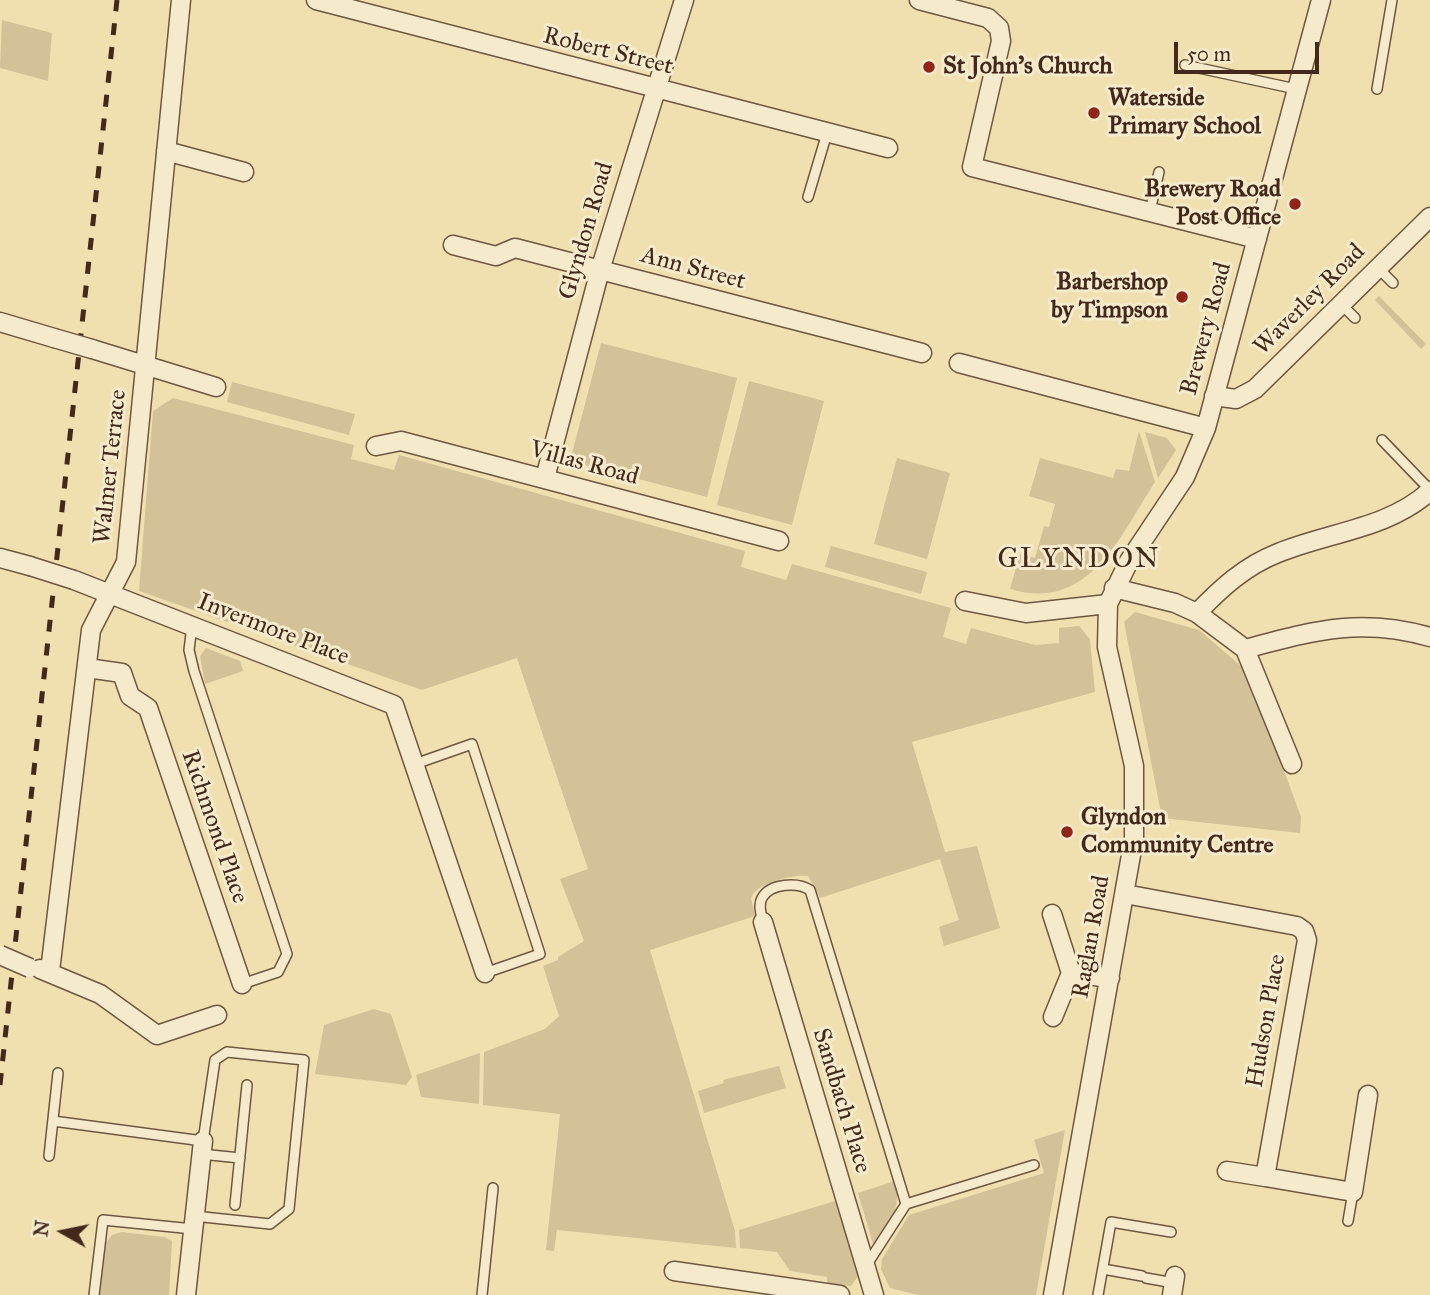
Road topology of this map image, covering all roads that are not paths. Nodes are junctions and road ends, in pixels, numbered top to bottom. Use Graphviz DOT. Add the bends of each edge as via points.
graph roads {
  1 [pos="181,0"];
  2 [pos="316,0"];
  3 [pos="684,0"];
  4 [pos="919,0"];
  5 [pos="1321,0"];
  6 [pos="1392,0"];
  7 [pos="1185,65"];
  8 [pos="655,89"];
  9 [pos="1296,89"];
  10 [pos="1377,89"];
  11 [pos="827,133"];
  12 [pos="888,148"];
  13 [pos="166,151"];
  14 [pos="244,172"];
  15 [pos="1159,172"];
  16 [pos="808,197"];
  17 [pos="1150,211"];
  18 [pos="1430,217"];
  19 [pos="1257,239"];
  20 [pos="453,245"];
  21 [pos="1378,268"];
  22 [pos="600,270"];
  23 [pos="1393,282"];
  24 [pos="1341,304"];
  25 [pos="1355,318"];
  26 [pos="0,322"];
  27 [pos="922,353"];
  28 [pos="959,363"];
  29 [pos="146,368"];
  30 [pos="216,387"];
  31 [pos="1214,396"];
  32 [pos="1206,428"];
  33 [pos="1382,440"];
  34 [pos="376,446"];
  35 [pos="545,478"];
  36 [pos="1430,490"];
  37 [pos="779,541"];
  38 [pos="0,558"];
  39 [pos="108,593"];
  40 [pos="1111,596"];
  41 [pos="965,601"];
  42 [pos="1197,613"];
  43 [pos="192,626"];
  44 [pos="1430,637"];
  45 [pos="1245,649"];
  46 [pos="87,668"];
  47 [pos="415,764"];
  48 [pos="1292,764"];
  49 [pos="1125,894"];
  50 [pos="1052,914"];
  51 [pos="763,922"];
  52 [pos="0,955"];
  53 [pos="50,971"];
  54 [pos="1072,972"];
  55 [pos="485,973"];
  56 [pos="1110,978"];
  57 [pos="242,984"];
  58 [pos="217,1015"];
  59 [pos="1053,1017"];
  60 [pos="58,1073"];
  61 [pos="247,1085"];
  62 [pos="1368,1095"];
  63 [pos="53,1121"];
  64 [pos="202,1147"];
  65 [pos="49,1156"];
  66 [pos="240,1158"];
  67 [pos="1034,1165"];
  68 [pos="1227,1171"];
  69 [pos="1265,1177"];
  70 [pos="493,1188"];
  71 [pos="1353,1192"];
  72 [pos="906,1204"];
  73 [pos="234,1205"];
  74 [pos="1348,1221"];
  75 [pos="194,1223"];
  76 [pos="1171,1232"];
  77 [pos="866,1266"];
  78 [pos="1103,1269"];
  79 [pos="674,1271"];
  80 [pos="1173,1285"];
  81 [pos="94,1295"];
  82 [pos="186,1295"];
  83 [pos="482,1295"];
  84 [pos="840,1295"];
  85 [pos="874,1295"];
  86 [pos="1054,1295"];
  87 [pos="1098,1295"];
  1 -- 13 [label="street, Walmer Terrace"];
  2 -- 8 [label="street, Robert Street"];
  3 -- 8 [label="street, Glyndon Road"];
  4 -- 17 [label="street" via="988,18 999,28 1001,41 972,167"];
  5 -- 9 [label="street, Brewery Road"];
  6 -- 10 [label="lane"];
  7 -- 9 [label="lane"];
  8 -- 11 [label="street, Robert Street"];
  8 -- 22 [label="street, Glyndon Road"];
  9 -- 19 [label="street, Brewery Road"];
  11 -- 12 [label="street, Robert Street"];
  11 -- 16 [label="lane"];
  13 -- 14 [label="street"];
  13 -- 29 [label="street, Walmer Terrace"];
  15 -- 17 [label="lane"];
  17 -- 19 [label="street"];
  18 -- 21 [label="street, Waverley Road"];
  19 -- 31 [label="street, Brewery Road"];
  20 -- 22 [label="street, Ann Street" via="496,256 515,248"];
  21 -- 23 [label="lane"];
  21 -- 24 [label="street, Waverley Road"];
  22 -- 27 [label="street, Ann Street"];
  22 -- 35 [label="street, Glyndon Road"];
  24 -- 25 [label="lane"];
  24 -- 31 [label="street, Waverley Road" via="1255,389 1236,399"];
  26 -- 29 [label="street, bridge"];
  28 -- 32 [label="street"];
  29 -- 30 [label="street"];
  29 -- 39 [label="street, Walmer Terrace" via="126,562"];
  31 -- 32 [label="street, Brewery Road"];
  32 -- 40 [label="street" via="1185,477"];
  33 -- 36 [label="lane"];
  34 -- 35 [label="street, Villas Road" via="401,441"];
  35 -- 37 [label="street, Villas Road"];
  36 -- 42 [label="street" via="1395,516 1278,553 1223,585"];
  38 -- 39 [label="street, Invermore Place, bridge"];
  39 -- 43 [label="street, Invermore Place"];
  39 -- 46 [label="street, Walmer Terrace" via="91,630"];
  40 -- 41 [label="street" via="1026,613"];
  40 -- 42 [label="street" via="1175,603"];
  40 -- 49 [label="street, Raglan Road" via="1107,647 1133,766 1135,838"];
  42 -- 45 [label="street"];
  43 -- 47 [label="street, Invermore Place" via="394,705"];
  43 -- 57 [label="lane, Richmond Place" via="189,650 194,671 287,954 278,972"];
  44 -- 45 [label="street" via="1397,627 1355,625"];
  45 -- 48 [label="street"];
  46 -- 53 [label="street, Walmer Terrace"];
  46 -- 57 [label="street, Richmond Place" via="122,673 130,696 148,708"];
  47 -- 55 [label="street, Invermore Place"];
  47 -- 55 [label="lane" via="472,744 540,954"];
  49 -- 56 [label="street, Raglan Road"];
  49 -- 69 [label="street, Hudson Place" via="1304,931 1307,940"];
  50 -- 54 [label="street"];
  51 -- 72 [label="lane" via="760,907 768,892 792,884 810,890"];
  51 -- 77 [label="street, Sandbach Place"];
  52 -- 53 [label="street, bridge"];
  53 -- 58 [label="street" via="100,994 157,1035"];
  54 -- 56 [label="street"];
  54 -- 59 [label="street"];
  56 -- 86 [label="street, Raglan Road"];
  60 -- 63 [label="lane"];
  61 -- 66 [label="lane"];
  62 -- 71 [label="street"];
  63 -- 64 [label="lane"];
  63 -- 65 [label="lane"];
  64 -- 66 [label="lane"];
  64 -- 75 [label="street"];
  64 -- 75 [label="lane" via="215,1060 227,1052 304,1060 289,1209 270,1224"];
  66 -- 73 [label="lane"];
  67 -- 72 [label="lane"];
  68 -- 69 [label="street"];
  69 -- 71 [label="street"];
  70 -- 83 [label="lane"];
  71 -- 74 [label="lane"];
  72 -- 77 [label="lane"];
  75 -- 81 [label="lane" via="103,1220"];
  75 -- 82 [label="street"];
  76 -- 78 [label="lane" via="1111,1222"];
  77 -- 85 [label="street, Sandbach Place"];
  78 -- 80 [label="lane"];
  78 -- 87 [label="lane"];
  79 -- 84 [label="street"];
}
